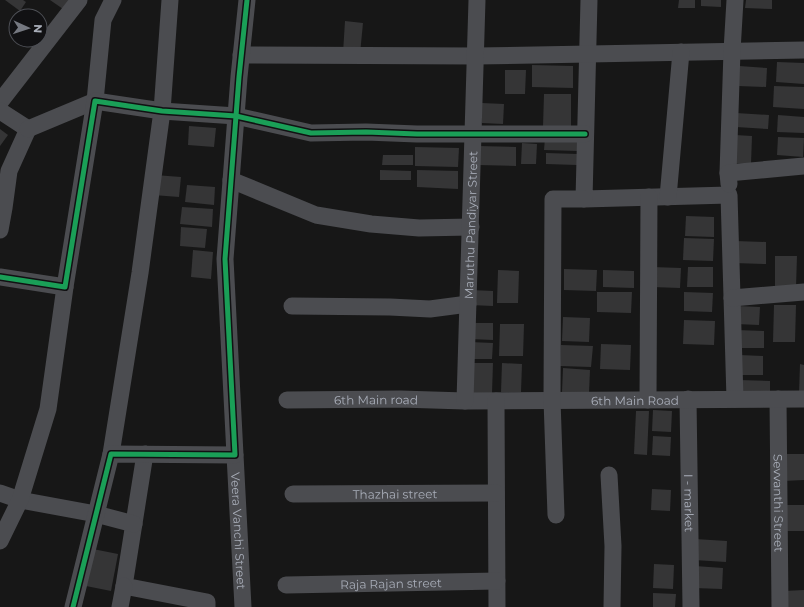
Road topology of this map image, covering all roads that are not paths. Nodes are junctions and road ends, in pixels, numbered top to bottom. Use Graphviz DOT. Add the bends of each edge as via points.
graph roads {
  1 [pos="80,0"];
  2 [pos="113,0"];
  3 [pos="170,0"];
  4 [pos="247,0"];
  5 [pos="477,0"];
  6 [pos="589,0"];
  7 [pos="735,0"];
  8 [pos="804,50"];
  9 [pos="681,52"];
  10 [pos="732,52"];
  11 [pos="588,54"];
  12 [pos="241,55"];
  13 [pos="476,56"];
  14 [pos="95,101"];
  15 [pos="0,102"];
  16 [pos="0,111"];
  17 [pos="162,111"];
  18 [pos="236,116"];
  19 [pos="28,129"];
  20 [pos="585,134"];
  21 [pos="474,135"];
  22 [pos="804,166"];
  23 [pos="728,173"];
  24 [pos="231,180"];
  25 [pos="729,195"];
  26 [pos="649,197"];
  27 [pos="668,197"];
  28 [pos="584,199"];
  29 [pos="470,227"];
  30 [pos="0,230"];
  31 [pos="0,277"];
  32 [pos="65,287"];
  33 [pos="804,292"];
  34 [pos="732,298"];
  35 [pos="468,304"];
  36 [pos="292,306"];
  37 [pos="688,399"];
  38 [pos="735,399"];
  39 [pos="778,399"];
  40 [pos="804,399"];
  41 [pos="287,400"];
  42 [pos="552,400"];
  43 [pos="648,400"];
  44 [pos="465,401"];
  45 [pos="496,401"];
  46 [pos="111,454"];
  47 [pos="145,454"];
  48 [pos="235,455"];
  49 [pos="608,475"];
  50 [pos="0,493"];
  51 [pos="496,493"];
  52 [pos="293,494"];
  53 [pos="20,500"];
  54 [pos="96,514"];
  55 [pos="556,515"];
  56 [pos="134,524"];
  57 [pos="0,541"];
  58 [pos="497,581"];
  59 [pos="286,585"];
  60 [pos="124,586"];
  61 [pos="73,607"];
  62 [pos="120,607"];
  63 [pos="207,607"];
  64 [pos="243,607"];
  65 [pos="497,607"];
  66 [pos="612,607"];
  67 [pos="691,607"];
  68 [pos="780,607"];
  1 -- 15 [label="street"];
  2 -- 14 [label="street" via="103,20"];
  3 -- 17 [label="street"];
  4 -- 12 [label="street, Veera Vanchi Street"];
  5 -- 13 [label="street, Maruthu Pandiyar Street"];
  6 -- 11 [label="street"];
  7 -- 10 [label="street"];
  8 -- 10 [label="street"];
  9 -- 10 [label="street"];
  9 -- 11 [label="street"];
  9 -- 27 [label="street"];
  10 -- 23 [label="street"];
  11 -- 13 [label="street"];
  11 -- 20 [label="street"];
  12 -- 13 [label="street"];
  12 -- 18 [label="street, Veera Vanchi Street"];
  13 -- 21 [label="street, Maruthu Pandiyar Street"];
  14 -- 17 [label="street"];
  14 -- 19 [label="street"];
  14 -- 32 [label="street"];
  16 -- 19 [label="street"];
  17 -- 18 [label="street"];
  17 -- 46 [label="street" via="140,273"];
  18 -- 21 [label="street" via="311,133"];
  18 -- 24 [label="street, Veera Vanchi Street"];
  19 -- 30 [label="street" via="9,170"];
  20 -- 21 [label="street"];
  20 -- 28 [label="street"];
  21 -- 29 [label="street, Maruthu Pandiyar Street"];
  22 -- 23 [label="street"];
  23 -- 25 [label="street"];
  24 -- 29 [label="street" via="316,214 412,228"];
  24 -- 48 [label="street, Veera Vanchi Street" via="225,259"];
  25 -- 27 [label="street"];
  25 -- 34 [label="street"];
  26 -- 27 [label="street"];
  26 -- 28 [label="street"];
  26 -- 43 [label="street"];
  28 -- 42 [label="street" via="553,199"];
  29 -- 35 [label="street, Maruthu Pandiyar Street"];
  31 -- 32 [label="street"];
  32 -- 53 [label="street" via="48,409"];
  33 -- 34 [label="street"];
  34 -- 38 [label="street"];
  35 -- 36 [label="street" via="430,309"];
  35 -- 44 [label="street, Maruthu Pandiyar Street"];
  37 -- 38 [label="street, 6th Main Road"];
  37 -- 43 [label="street, 6th Main Road"];
  37 -- 67 [label="street, I - market"];
  38 -- 39 [label="street, 6th Main Road"];
  39 -- 40 [label="street, 6th Main Road"];
  39 -- 68 [label="street, Sevvanthi Street"];
  41 -- 44 [label="street, 6th Main road"];
  42 -- 43 [label="street, 6th Main Road"];
  42 -- 45 [label="street, 6th Main Road"];
  42 -- 55 [label="street"];
  44 -- 45 [label="street, 6th Main Road"];
  45 -- 51 [label="street"];
  46 -- 47 [label="street"];
  46 -- 54 [label="street"];
  47 -- 48 [label="street"];
  47 -- 56 [label="street"];
  48 -- 64 [label="street, Veera Vanchi Street"];
  49 -- 66 [label="street" via="613,546"];
  50 -- 53 [label="street"];
  51 -- 52 [label="street, Thazhai street"];
  51 -- 58 [label="street"];
  53 -- 54 [label="street"];
  53 -- 57 [label="street"];
  54 -- 56 [label="street"];
  54 -- 61 [label="street"];
  56 -- 60 [label="street"];
  58 -- 59 [label="street, Raja Rajan street"];
  58 -- 65 [label="street"];
  60 -- 62 [label="street"];
  60 -- 63 [label="street" via="207,602"];
}
